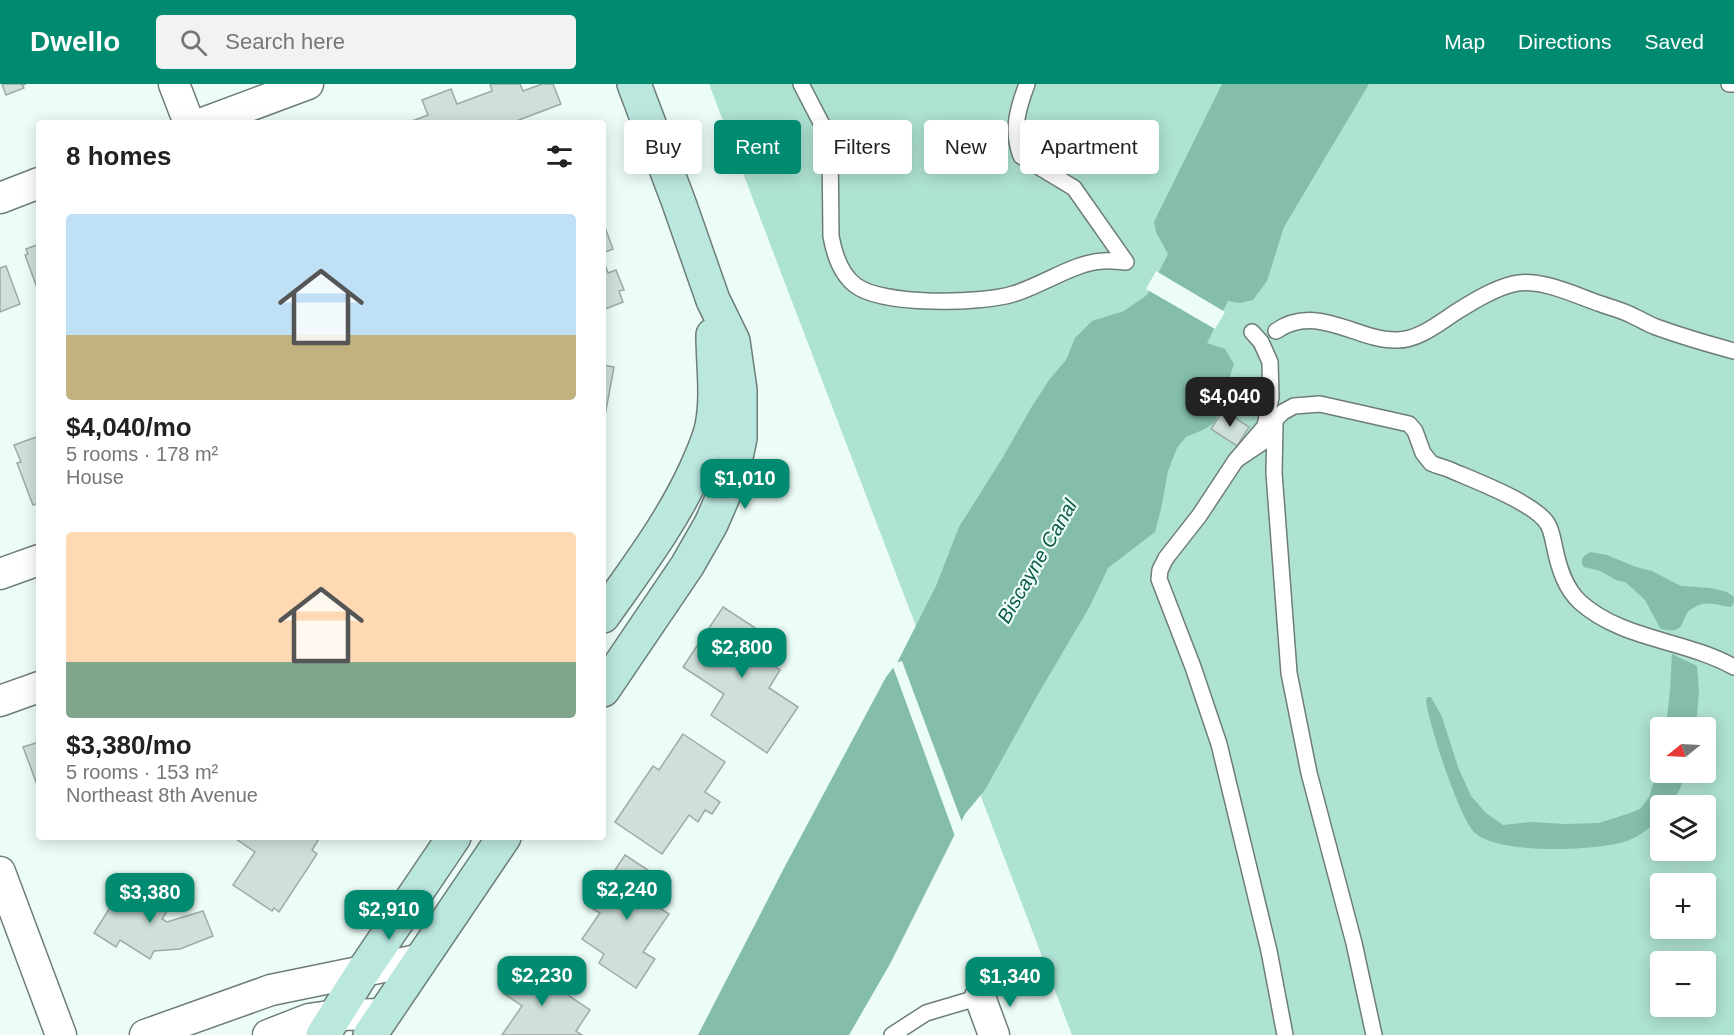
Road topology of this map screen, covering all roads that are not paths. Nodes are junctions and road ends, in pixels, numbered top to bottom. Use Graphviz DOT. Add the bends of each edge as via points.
graph roads {
  1 [pos="174,84"];
  2 [pos="308,84"];
  3 [pos="634,84"];
  4 [pos="801,84"];
  5 [pos="1027,84"];
  6 [pos="1728,84"];
  7 [pos="1734,84"];
  8 [pos="188,120"];
  9 [pos="211,120"];
  10 [pos="36,184"];
  11 [pos="0,198"];
  12 [pos="713,300"];
  13 [pos="1276,331"];
  14 [pos="1734,351"];
  15 [pos="1269,362"];
  16 [pos="1275,420"];
  17 [pos="1236,460"];
  18 [pos="36,561"];
  19 [pos="0,574"];
  20 [pos="606,612"];
  21 [pos="1734,667"];
  22 [pos="606,685"];
  23 [pos="36,688"];
  24 [pos="0,701"];
  25 [pos="452,840"];
  26 [pos="502,840"];
  27 [pos="0,872"];
  28 [pos="422,959"];
  29 [pos="364,970"];
  30 [pos="980,997"];
  31 [pos="377,1024"];
  32 [pos="329,1025"];
  33 [pos="61,1035"];
  34 [pos="145,1035"];
  35 [pos="268,1035"];
  36 [pos="892,1035"];
  37 [pos="994,1035"];
  38 [pos="1285,1035"];
  39 [pos="1374,1035"];
  1 -- 8 [label="street"];
  2 -- 9 [label="street"];
  3 -- 12 [label="street"];
  4 -- 5 [label="lane" via="830,140 831,236 843,272 867,292 930,301 1002,297 1091,263 1126,262 1074,188 1021,156 1016,124"];
  6 -- 7 [label="lane"];
  10 -- 11 [label="street"];
  12 -- 20 [label="street" via="712,428 670,519"];
  12 -- 22 [label="street" via="733,341 737,362 740,438 732,476 692,556"];
  13 -- 14 [label="lane" via="1291,324 1320,321 1387,340 1411,339 1485,296 1520,282 1556,289 1677,335"];
  13 -- 15 [label="lane"];
  13 -- 15 [label="lane" via="1257,337"];
  15 -- 17 [label="lane" via="1271,397 1265,426"];
  16 -- 17 [label="lane" via="1263,441"];
  16 -- 21 [label="lane" via="1294,406 1320,404 1409,424 1431,463 1505,495 1541,516 1549,525 1559,569 1579,602 1628,630"];
  16 -- 39 [label="lane" via="1274,473 1289,672 1309,773"];
  17 -- 38 [label="lane" via="1166,558 1159,579 1219,744"];
  18 -- 19 [label="street"];
  23 -- 24 [label="street"];
  25 -- 29 [label="street"];
  26 -- 28 [label="street"];
  27 -- 33 [label="street"];
  28 -- 29 [label="street"];
  28 -- 31 [label="street"];
  29 -- 32 [label="street"];
  29 -- 34 [label="street" via="271,990"];
  30 -- 36 [label="lane" via="926,1013"];
  30 -- 37 [label="street"];
  31 -- 32 [label="street"];
  32 -- 35 [label="street" via="309,1019"];
}
